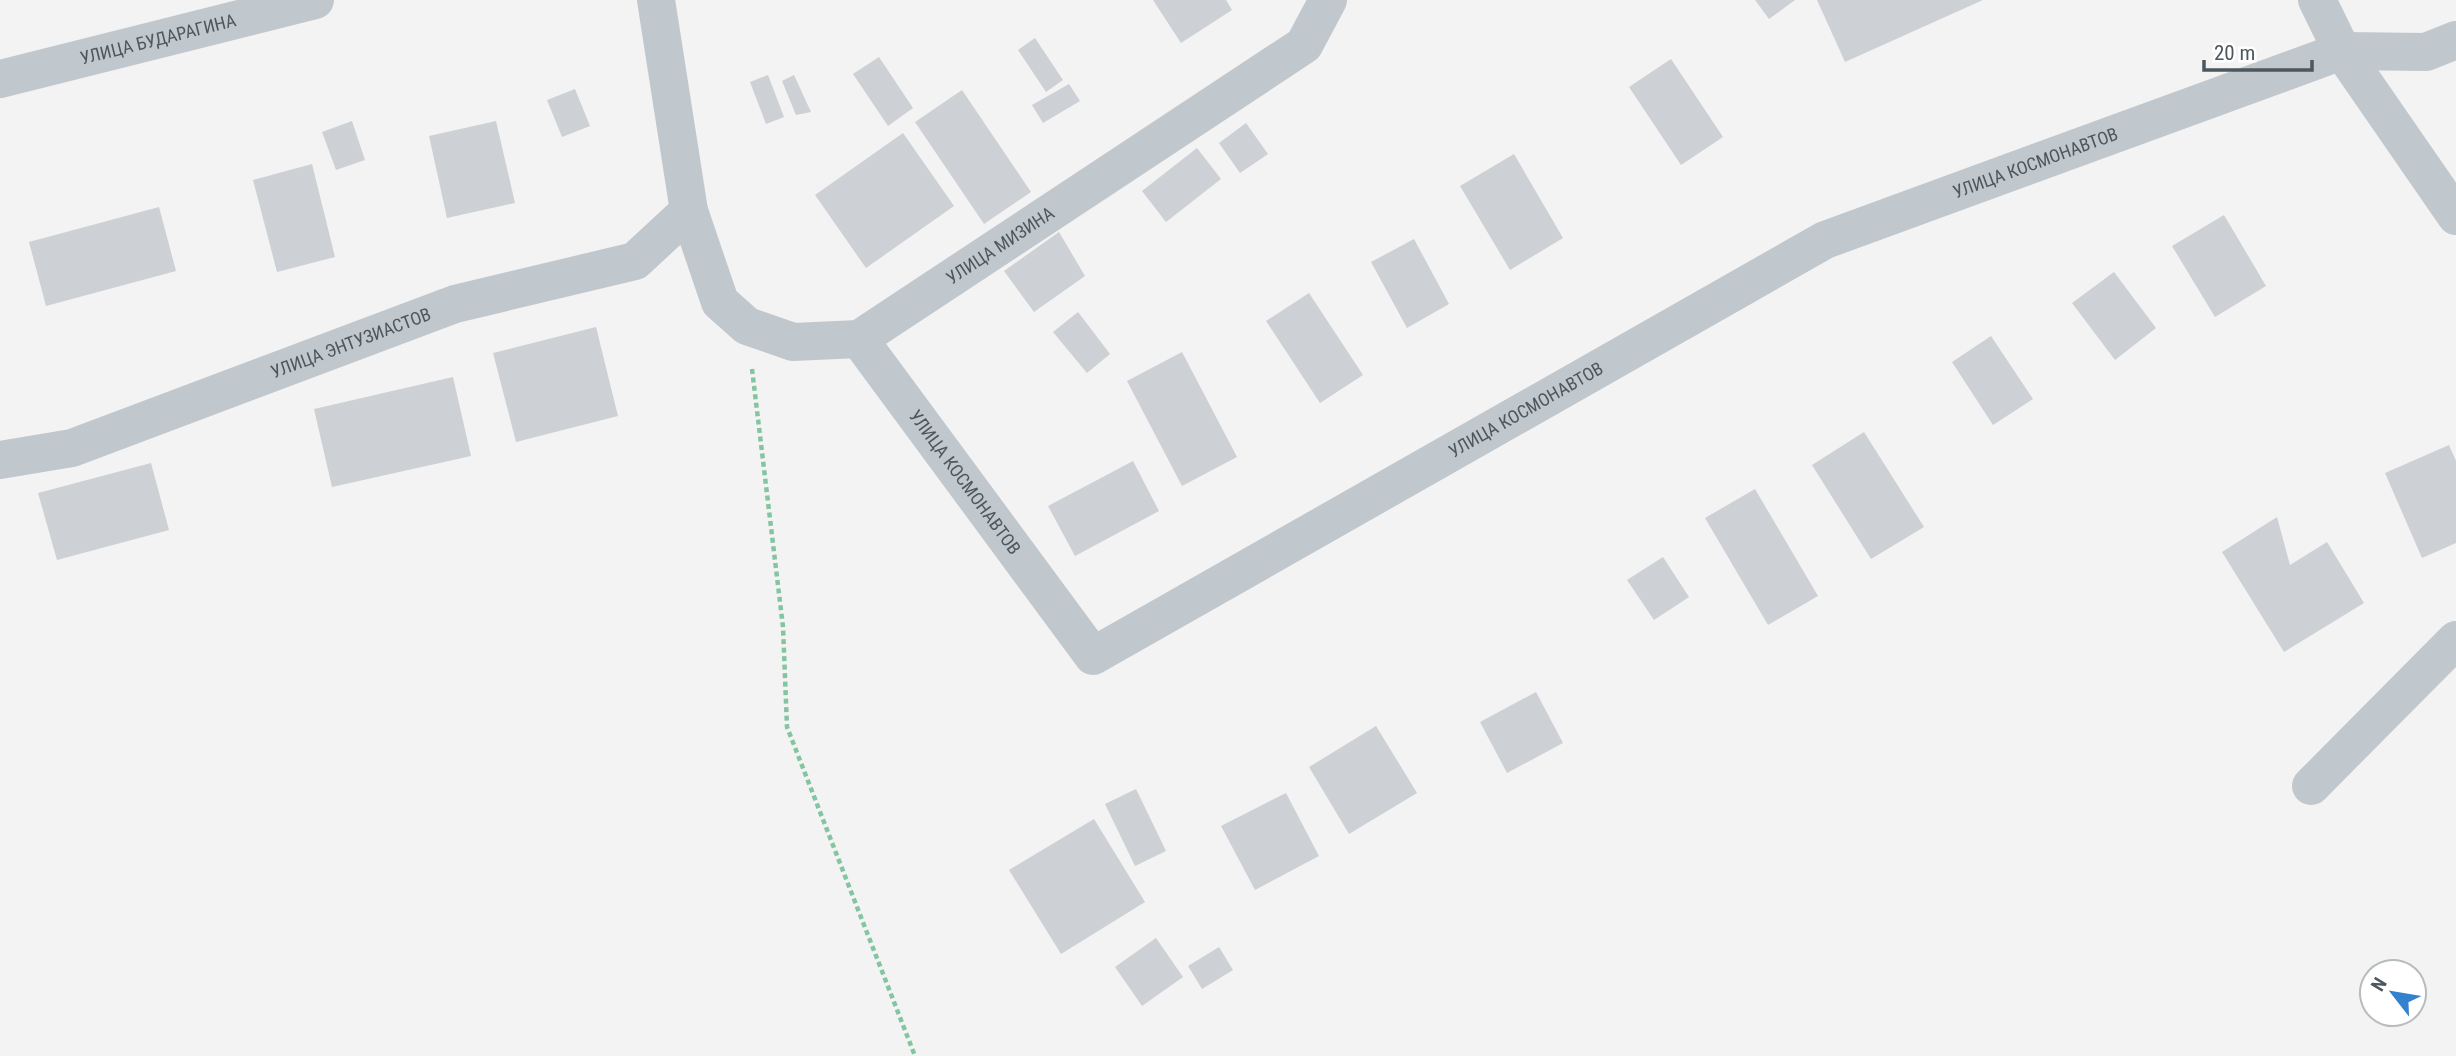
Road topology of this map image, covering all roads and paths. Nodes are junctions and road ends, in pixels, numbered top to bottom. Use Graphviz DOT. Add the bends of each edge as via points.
graph roads {
  1 [pos="315,0"];
  2 [pos="656,0"];
  3 [pos="1328,0"];
  4 [pos="2317,0"];
  5 [pos="2456,40"];
  6 [pos="2342,51"];
  7 [pos="0,79"];
  8 [pos="689,211"];
  9 [pos="2456,216"];
  10 [pos="747,326"];
  11 [pos="859,339"];
  12 [pos="0,460"];
  13 [pos="2456,640"];
  14 [pos="2311,786"];
  15 [pos="915,1056"];
  1 -- 7 [label="street, УЛИЦА БУДАРАГИНА"];
  2 -- 8 [label="street"];
  3 -- 11 [label="street, УЛИЦА МИЗИНА" via="1304,45"];
  4 -- 6 [label="street"];
  5 -- 6 [label="street, УЛИЦА КОСМОНАВТОВ" via="2426,52"];
  6 -- 9 [label="street"];
  6 -- 11 [label="street, УЛИЦА КОСМОНАВТОВ" via="1825,240 1093,656"];
  8 -- 10 [label="street" via="720,302"];
  8 -- 12 [label="street, УЛИЦА ЭНТУЗИАСТОВ" via="635,261 455,304 72,448"];
  10 -- 11 [label="street" via="793,342"];
  10 -- 15 [label="path" via="783,627 787,727"];
  13 -- 14 [label="street"];
}
